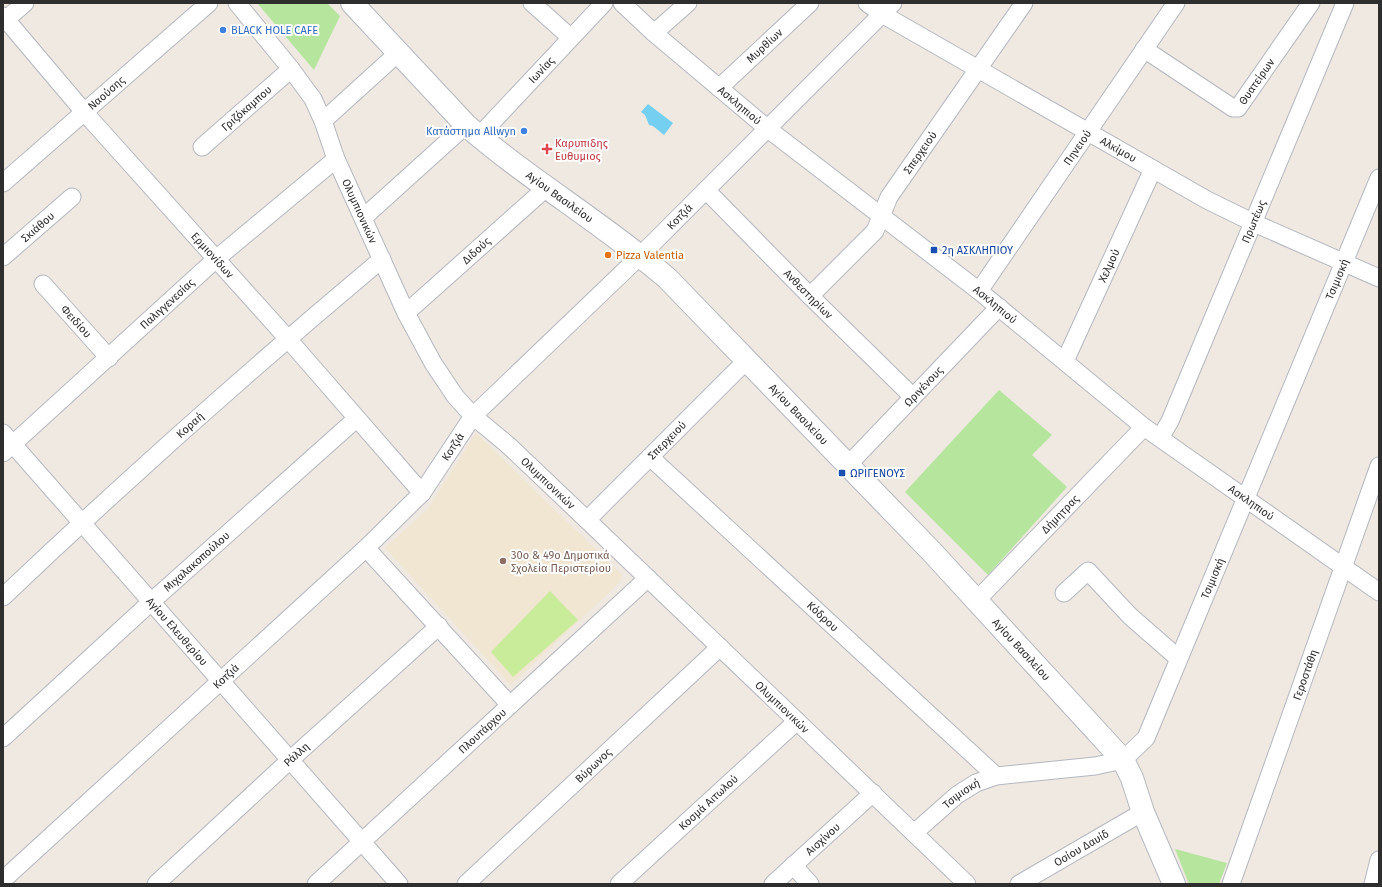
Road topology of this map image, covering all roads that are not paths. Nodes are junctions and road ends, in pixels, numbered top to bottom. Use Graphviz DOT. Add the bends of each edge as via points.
graph roads {
  1 [pos="25,3"];
  2 [pos="209,3"];
  3 [pos="236,3"];
  4 [pos="352,3"];
  5 [pos="532,3"];
  6 [pos="604,3"];
  7 [pos="622,3"];
  8 [pos="688,3"];
  9 [pos="810,3"];
  10 [pos="867,3"];
  11 [pos="1024,3"];
  12 [pos="1176,3"];
  13 [pos="1311,3"];
  14 [pos="1345,3"];
  15 [pos="888,9"];
  16 [pos="4,19"];
  17 [pos="654,33"];
  18 [pos="570,37"];
  19 [pos="1144,49"];
  20 [pos="399,52"];
  21 [pos="291,69"];
  22 [pos="978,69"];
  23 [pos="719,88"];
  24 [pos="85,113"];
  25 [pos="323,121"];
  26 [pos="768,129"];
  27 [pos="472,130"];
  28 [pos="1087,130"];
  29 [pos="202,147"];
  30 [pos="336,159"];
  31 [pos="1153,169"];
  32 [pos="1379,178"];
  33 [pos="3,183"];
  34 [pos="546,188"];
  35 [pos="706,190"];
  36 [pos="72,197"];
  37 [pos="882,217"];
  38 [pos="363,218"];
  39 [pos="1254,223"];
  40 [pos="641,255"];
  41 [pos="3,257"];
  42 [pos="216,259"];
  43 [pos="382,259"];
  44 [pos="1343,262"];
  45 [pos="1379,278"];
  46 [pos="43,284"];
  47 [pos="979,291"];
  48 [pos="810,296"];
  49 [pos="998,307"];
  50 [pos="406,313"];
  51 [pos="288,339"];
  52 [pos="109,358"];
  53 [pos="747,360"];
  54 [pos="1065,361"];
  55 [pos="912,396"];
  56 [pos="473,416"];
  57 [pos="356,419"];
  58 [pos="1144,427"];
  59 [pos="1160,438"];
  60 [pos="6,443"];
  61 [pos="650,457"];
  62 [pos="848,465"];
  63 [pos="1379,466"];
  64 [pos="422,493"];
  65 [pos="1246,500"];
  66 [pos="587,520"];
  67 [pos="81,522"];
  68 [pos="366,548"];
  69 [pos="1344,568"];
  70 [pos="648,578"];
  71 [pos="1379,592"];
  72 [pos="1064,593"];
  73 [pos="3,597"];
  74 [pos="976,601"];
  75 [pos="151,602"];
  76 [pos="439,626"];
  77 [pos="720,647"];
  78 [pos="1178,658"];
  79 [pos="221,681"];
  80 [pos="510,704"];
  81 [pos="797,721"];
  82 [pos="3,738"];
  83 [pos="290,760"];
  84 [pos="1123,760"];
  85 [pos="996,776"];
  86 [pos="873,793"];
  87 [pos="1143,812"];
  88 [pos="914,833"];
  89 [pos="362,842"];
  90 [pos="1379,860"];
  91 [pos="793,865"];
  92 [pos="9,876"];
  93 [pos="156,884"];
  94 [pos="316,884"];
  95 [pos="399,884"];
  96 [pos="466,884"];
  97 [pos="619,884"];
  98 [pos="773,884"];
  99 [pos="810,884"];
  100 [pos="967,884"];
  101 [pos="1019,884"];
  102 [pos="1174,884"];
  103 [pos="1231,884"];
  104 [pos="1373,884"];
  1 -- 16 [label="street"];
  2 -- 24 [label="street, Ναούσης"];
  3 -- 21 [label="street, Ολυμπιονικών"];
  4 -- 20 [label="street, Αγίου Βασιλείου"];
  5 -- 18 [label="street"];
  6 -- 18 [label="street, Ιωνίας"];
  7 -- 17 [label="street, Ασκληπιού"];
  8 -- 17 [label="street"];
  9 -- 23 [label="street, Μυρθίων"];
  10 -- 15 [label="street, Αλκίμου"];
  11 -- 22 [label="street, Σπερχειού"];
  12 -- 19 [label="street, Πηνειού"];
  13 -- 19 [label="street, Θυατείρων" via="1238,108 1233,108"];
  14 -- 39 [label="street, Πρωτέως"];
  15 -- 22 [label="street, Αλκίμου"];
  15 -- 26 [label="street, Κοτζιά"];
  16 -- 24 [label="street, Ερμιονίδων"];
  17 -- 23 [label="street, Ασκληπιού"];
  18 -- 27 [label="street, Ιωνίας"];
  19 -- 28 [label="street, Πηνειού"];
  20 -- 25 [label="street"];
  20 -- 27 [label="street, Αγίου Βασιλείου"];
  21 -- 25 [label="street, Ολυμπιονικών" via="313,99"];
  21 -- 29 [label="street, Γριζόκαμπου"];
  22 -- 28 [label="street, Αλκίμου"];
  22 -- 37 [label="street, Σπερχειού" via="889,197"];
  23 -- 26 [label="street, Ασκληπιού"];
  24 -- 33 [label="street, Ναούσης"];
  24 -- 42 [label="street, Ερμιονίδων"];
  25 -- 30 [label="street, Ολυμπιονικών"];
  26 -- 35 [label="street, Κοτζιά"];
  26 -- 37 [label="street, Ασκληπιού"];
  27 -- 34 [label="street, Αγίου Βασιλείου"];
  27 -- 38 [label="street, Ιωνίας"];
  28 -- 31 [label="street, Αλκίμου"];
  28 -- 47 [label="street, Πηνειού"];
  30 -- 38 [label="street, Ολυμπιονικών"];
  30 -- 42 [label="street, Παλιγγενεσίας"];
  31 -- 39 [label="street, Αλκίμου" via="1206,200"];
  31 -- 54 [label="street, Χελμού"];
  32 -- 44 [label="street, Τσιμισκή"];
  34 -- 40 [label="street, Αγίου Βασιλείου"];
  34 -- 50 [label="street, Διδούς"];
  35 -- 40 [label="street, Κοτζιά"];
  35 -- 48 [label="street, Ανθεστηρίων"];
  36 -- 41 [label="street, Σκιάθου"];
  37 -- 47 [label="street, Ασκληπιού"];
  37 -- 48 [label="street, Σπερχειού" via="875,231"];
  38 -- 43 [label="street, Ολυμπιονικών"];
  39 -- 44 [label="street, Αλκίμου"];
  39 -- 59 [label="street, Πρωτέως" via="1170,421"];
  40 -- 53 [label="street, Αγίου Βασιλείου"];
  40 -- 56 [label="street, Κοτζιά"];
  42 -- 51 [label="street, Ερμιονίδων"];
  42 -- 52 [label="street, Παλιγγενεσίας"];
  43 -- 50 [label="street, Ολυμπιονικών"];
  43 -- 51 [label="street, Κοραή"];
  44 -- 45 [label="street, Αλκίμου"];
  44 -- 65 [label="street, Τσιμισκή"];
  46 -- 52 [label="street, Φειδίου"];
  47 -- 49 [label="street, Ασκληπιού"];
  48 -- 55 [label="street, Ανθεστηρίων"];
  49 -- 54 [label="street, Ασκληπιού"];
  49 -- 55 [label="street, Ωριγένους"];
  50 -- 56 [label="street, Ολυμπιονικών" via="433,363 455,396"];
  51 -- 57 [label="street, Ερμιονίδων"];
  51 -- 67 [label="street, Κοραή"];
  52 -- 60 [label="street, Παλιγγενεσίας"];
  53 -- 61 [label="street, Σπερχειού"];
  53 -- 62 [label="street, Αγίου Βασιλείου"];
  54 -- 58 [label="street, Ασκληπιού"];
  55 -- 62 [label="street, Ωριγένους"];
  56 -- 64 [label="street, Κοτζιά"];
  56 -- 66 [label="street, Ολυμπιονικών" via="508,445"];
  57 -- 64 [label="street, Ερμιονίδων"];
  57 -- 75 [label="street, Μιχαλακοπούλου"];
  58 -- 59 [label="street, Ασκληπιού"];
  58 -- 74 [label="street, Δήμητρας"];
  59 -- 65 [label="street, Ασκληπιού"];
  60 -- 67 [label="street, Αγίου Ελευθερίου"];
  61 -- 66 [label="street, Σπερχειού"];
  61 -- 85 [label="street, Κόδρου"];
  62 -- 74 [label="street, Αγίου Βασιλείου"];
  63 -- 69 [label="street, Γεροστάθη"];
  64 -- 68 [label="street, Κοτζιά"];
  65 -- 69 [label="street, Ασκληπιού"];
  65 -- 78 [label="street, Τσιμισκή"];
  66 -- 70 [label="street, Ολυμπιονικών"];
  67 -- 73 [label="street, Κοραή"];
  67 -- 75 [label="street, Αγίου Ελευθερίου"];
  68 -- 76 [label="street"];
  68 -- 79 [label="street, Κοτζιά"];
  69 -- 71 [label="street, Ασκληπιού"];
  69 -- 103 [label="street, Γεροστάθη"];
  70 -- 77 [label="street, Ολυμπιονικών"];
  70 -- 80 [label="street, Πλουτάρχου"];
  72 -- 78 [label="street" via="1088,571 1130,616"];
  74 -- 84 [label="street, Αγίου Βασιλείου"];
  75 -- 79 [label="street, Αγίου Ελευθερίου"];
  75 -- 82 [label="street, Μιχαλακοπούλου"];
  76 -- 80 [label="street"];
  76 -- 83 [label="street, Ράλλη"];
  77 -- 81 [label="street, Ολυμπιονικών"];
  77 -- 96 [label="street, Βύρωνος"];
  78 -- 84 [label="street, Τσιμισκή" via="1146,738"];
  79 -- 83 [label="street, Αγίου Ελευθερίου"];
  79 -- 92 [label="street, Κοτζιά"];
  80 -- 89 [label="street, Πλουτάρχου"];
  81 -- 86 [label="street, Ολυμπιονικών"];
  81 -- 97 [label="street, Κοσμά Αιτωλού"];
  83 -- 89 [label="street, Αγίου Ελευθερίου"];
  83 -- 93 [label="street, Ράλλη"];
  84 -- 85 [label="street, Τσιμισκή" via="1095,766"];
  84 -- 87 [label="street, Αγίου Βασιλείου"];
  85 -- 88 [label="street, Τσιμισκή" via="976,783 957,795"];
  86 -- 88 [label="street, Ολυμπιονικών"];
  86 -- 91 [label="street, Αισχίνου"];
  87 -- 101 [label="street, Οσίου Δαυίδ"];
  87 -- 102 [label="street, Αγίου Βασιλείου"];
  88 -- 100 [label="street, Ολυμπιονικών"];
  89 -- 94 [label="street, Πλουτάρχου"];
  89 -- 95 [label="street, Αγίου Ελευθερίου"];
  90 -- 104 [label="street"];
  91 -- 98 [label="street, Αισχίνου"];
  91 -- 99 [label="street"];
}
